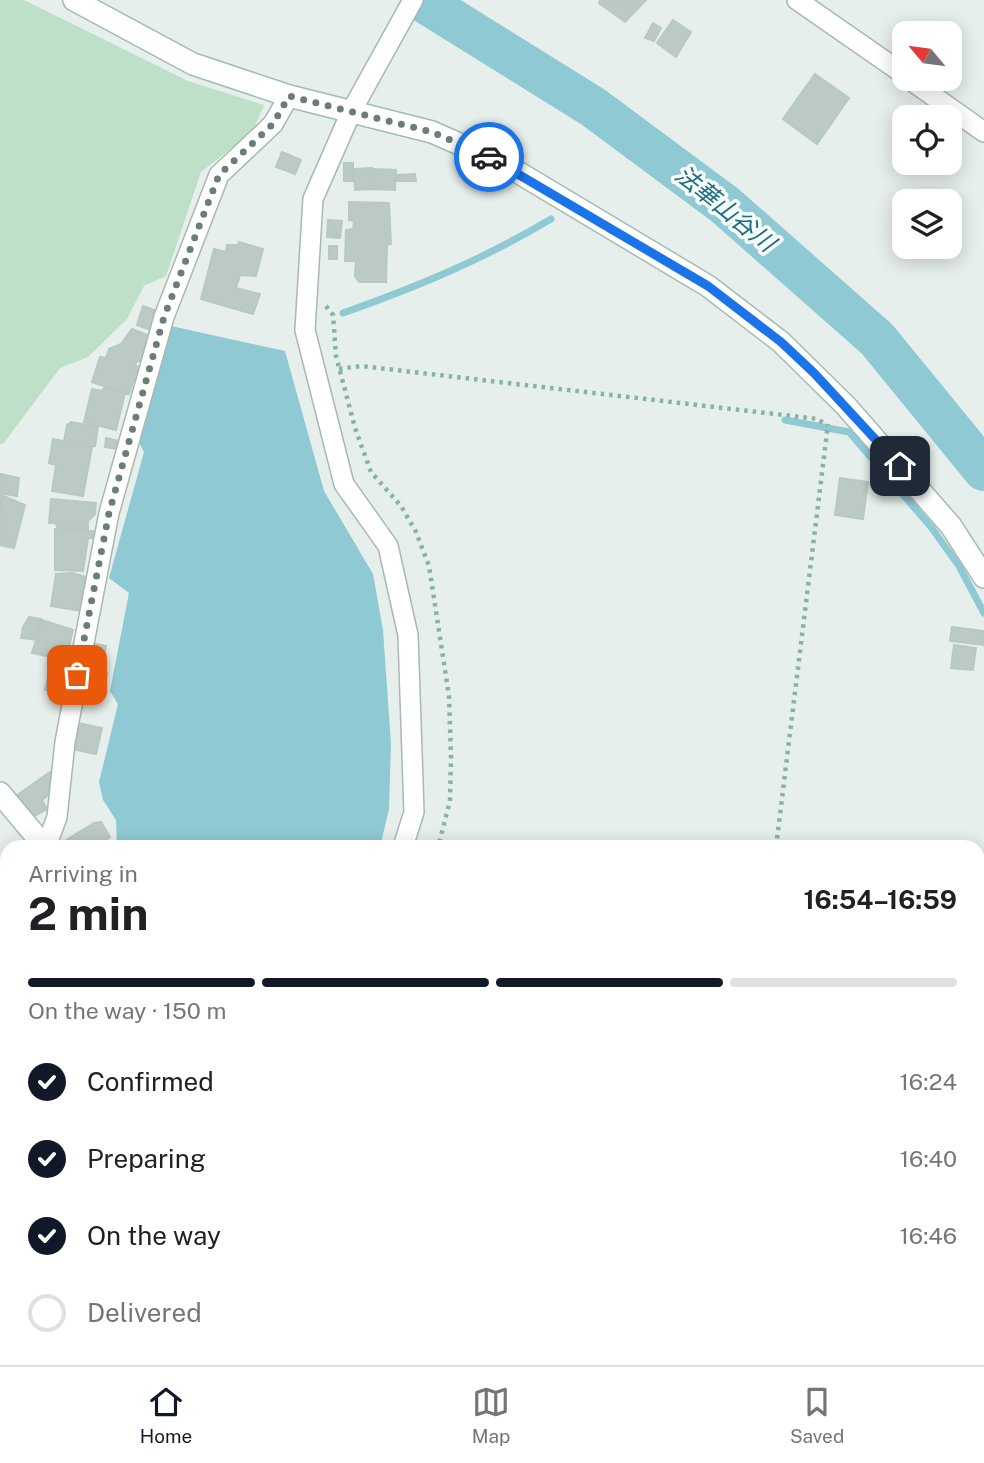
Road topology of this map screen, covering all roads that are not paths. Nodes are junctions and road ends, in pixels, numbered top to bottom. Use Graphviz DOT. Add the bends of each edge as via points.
graph roads {
  1 [pos="74,0"];
  2 [pos="413,0"];
  3 [pos="797,0"];
  4 [pos="892,66"];
  5 [pos="926,91"];
  6 [pos="289,96"];
  7 [pos="352,110"];
  8 [pos="984,132"];
  9 [pos="984,577"];
  10 [pos="0,793"];
  11 [pos="39,840"];
  12 [pos="48,840"];
  13 [pos="405,840"];
  1 -- 6 [label="main road" via="194,64"];
  2 -- 7 [label="street"];
  3 -- 4 [label="street"];
  5 -- 8 [label="street"];
  6 -- 7 [label="main road"];
  6 -- 12 [label="street" via="273,124 219,175 164,317 109,513 65,742 57,817"];
  7 -- 9 [label="main road" via="432,132 473,149 708,286 781,342 846,406 951,526"];
  7 -- 13 [label="street" via="313,199 304,330 344,484 388,546 408,635 414,812"];
  10 -- 11 [label="main road"];
}
